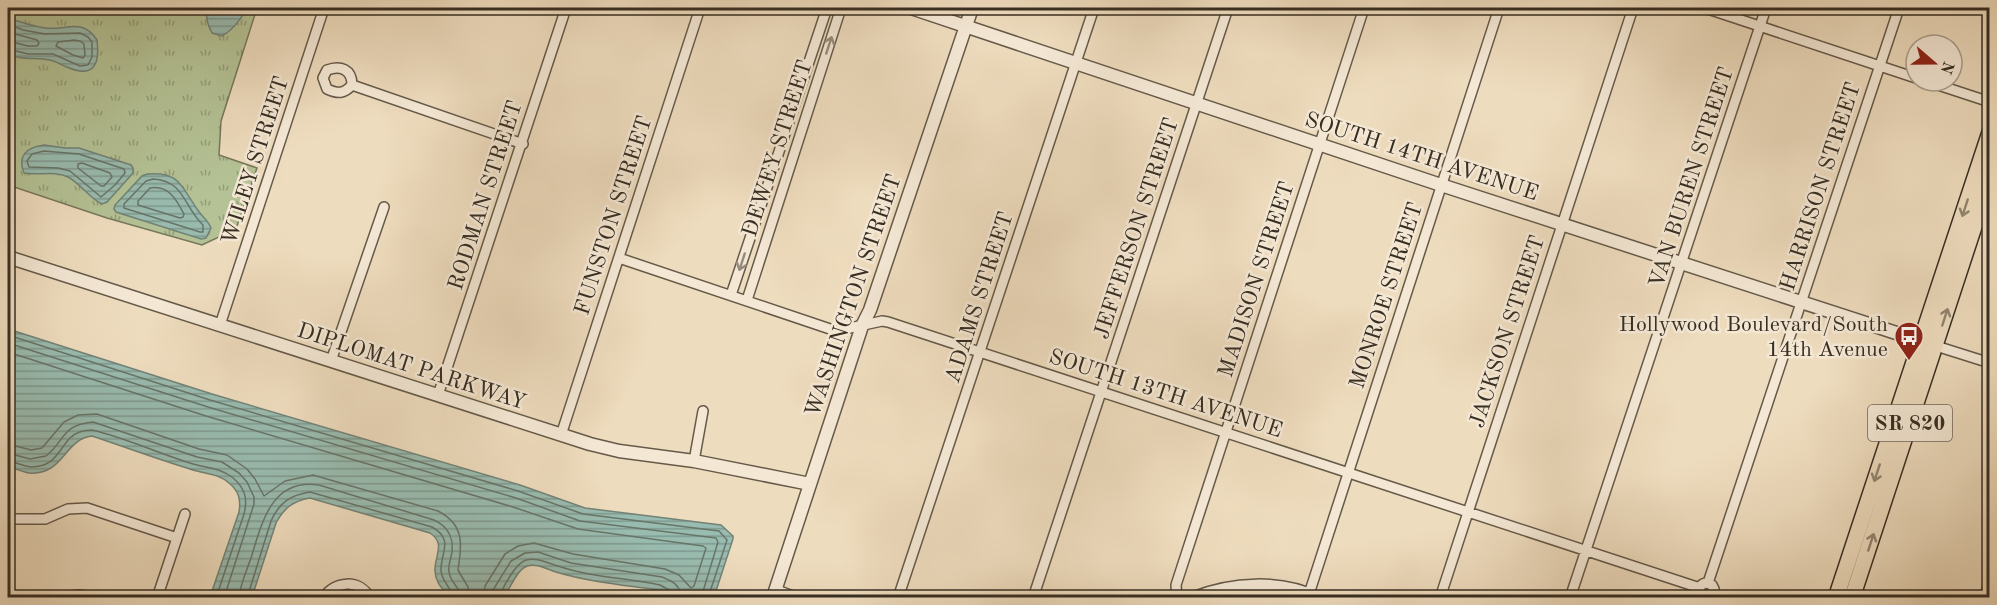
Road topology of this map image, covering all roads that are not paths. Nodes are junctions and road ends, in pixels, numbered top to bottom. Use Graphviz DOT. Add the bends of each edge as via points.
graph roads {
  1 [pos="324,8"];
  2 [pos="566,8"];
  3 [pos="700,8"];
  4 [pos="829,8"];
  5 [pos="842,8"];
  6 [pos="911,8"];
  7 [pos="972,8"];
  8 [pos="1094,8"];
  9 [pos="1228,8"];
  10 [pos="1364,8"];
  11 [pos="1499,8"];
  12 [pos="1633,8"];
  13 [pos="1705,8"];
  14 [pos="1766,8"];
  15 [pos="1899,8"];
  16 [pos="966,26"];
  17 [pos="1760,26"];
  18 [pos="1075,63"];
  19 [pos="1880,66"];
  20 [pos="1904,74"];
  21 [pos="352,85"];
  22 [pos="1962,93"];
  23 [pos="1989,102"];
  24 [pos="1197,103"];
  25 [pos="1989,132"];
  26 [pos="1319,143"];
  27 [pos="522,144"];
  28 [pos="1989,178"];
  29 [pos="1441,184"];
  30 [pos="384,207"];
  31 [pos="1562,223"];
  32 [pos="8,257"];
  33 [pos="619,258"];
  34 [pos="1682,262"];
  35 [pos="731,295"];
  36 [pos="747,300"];
  37 [pos="1801,301"];
  38 [pos="220,325"];
  39 [pos="862,326"];
  40 [pos="1921,341"];
  41 [pos="1936,346"];
  42 [pos="981,351"];
  43 [pos="331,361"];
  44 [pos="1989,363"];
  45 [pos="1102,391"];
  46 [pos="438,395"];
  47 [pos="703,411"];
  48 [pos="1226,432"];
  49 [pos="561,435"];
  50 [pos="694,461"];
  51 [pos="1349,472"];
  52 [pos="810,484"];
  53 [pos="1468,512"];
  54 [pos="185,514"];
  55 [pos="9,521"];
  56 [pos="177,538"];
  57 [pos="1585,551"];
  58 [pos="1989,581"];
  59 [pos="1705,593"];
  60 [pos="774,594"];
  61 [pos="1313,596"];
  62 [pos="63,597"];
  63 [pos="98,597"];
  64 [pos="157,597"];
  65 [pos="322,597"];
  66 [pos="370,597"];
  67 [pos="794,597"];
  68 [pos="898,597"];
  69 [pos="1033,597"];
  70 [pos="1177,597"];
  71 [pos="1194,597"];
  72 [pos="1440,597"];
  73 [pos="1570,597"];
  74 [pos="1724,597"];
  75 [pos="1836,597"];
  76 [pos="1852,597"];
  77 [pos="1984,597"];
  1 -- 38 [label="street, WILEY STREET"];
  2 -- 27 [label="street, RODMAN STREET"];
  3 -- 33 [label="street, FUNSTON STREET"];
  4 -- 35 [label="street, DEWEY STREET, one-way"];
  36 -- 5 [label="street, DEWEY STREET, one-way"];
  6 -- 16 [label="street, SOUTH 14TH AVENUE"];
  7 -- 16 [label="street, WASHINGTON STREET"];
  8 -- 18 [label="street, ADAMS STREET"];
  9 -- 24 [label="street, JEFFERSON STREET"];
  10 -- 26 [label="street, MADISON STREET"];
  11 -- 29 [label="street, MONROE STREET"];
  12 -- 31 [label="street, JACKSON STREET"];
  13 -- 17 [label="street"];
  14 -- 17 [label="street, VAN BUREN STREET"];
  15 -- 19 [label="street, HARRISON STREET"];
  16 -- 18 [label="street, SOUTH 14TH AVENUE"];
  16 -- 39 [label="street, WASHINGTON STREET"];
  17 -- 19 [label="street"];
  17 -- 34 [label="street, VAN BUREN STREET"];
  18 -- 24 [label="street, SOUTH 14TH AVENUE"];
  18 -- 42 [label="street, ADAMS STREET"];
  19 -- 20 [label="street"];
  19 -- 37 [label="street, HARRISON STREET"];
  21 -- 27 [label="street"];
  22 -- 23 [label="street"];
  24 -- 26 [label="street, SOUTH 14TH AVENUE"];
  24 -- 45 [label="street, JEFFERSON STREET"];
  25 -- 40 [label="main road, SR 820, one-way"];
  26 -- 29 [label="street, SOUTH 14TH AVENUE"];
  26 -- 48 [label="street, MADISON STREET"];
  27 -- 46 [label="street, RODMAN STREET"];
  41 -- 28 [label="main road, SR 820, one-way"];
  29 -- 31 [label="street, SOUTH 14TH AVENUE"];
  29 -- 51 [label="street, MONROE STREET"];
  30 -- 43 [label="street"];
  31 -- 34 [label="street, SOUTH 14TH AVENUE"];
  31 -- 53 [label="street, JACKSON STREET"];
  32 -- 38 [label="street, DIPLOMAT PARKWAY"];
  33 -- 35 [label="street, SOUTH 13TH AVENUE"];
  33 -- 49 [label="street, FUNSTON STREET"];
  34 -- 37 [label="street, SOUTH 14TH AVENUE"];
  34 -- 57 [label="street, VAN BUREN STREET"];
  35 -- 36 [label="street, SOUTH 13TH AVENUE"];
  36 -- 39 [label="street, SOUTH 13TH AVENUE" via="836,331"];
  37 -- 40 [label="street, SOUTH 14TH AVENUE"];
  37 -- 59 [label="street, HARRISON STREET"];
  38 -- 43 [label="street, DIPLOMAT PARKWAY"];
  39 -- 42 [label="street, SOUTH 13TH AVENUE" via="888,322"];
  39 -- 52 [label="street, WASHINGTON STREET"];
  40 -- 75 [label="main road, SR 820, one-way"];
  41 -- 44 [label="street"];
  76 -- 41 [label="main road, SR 820, one-way"];
  42 -- 45 [label="street, SOUTH 13TH AVENUE"];
  42 -- 68 [label="street, ADAMS STREET"];
  43 -- 46 [label="street, DIPLOMAT PARKWAY"];
  45 -- 48 [label="street, SOUTH 13TH AVENUE"];
  45 -- 69 [label="street, JEFFERSON STREET"];
  46 -- 49 [label="street, DIPLOMAT PARKWAY"];
  47 -- 50 [label="street"];
  48 -- 51 [label="street, SOUTH 13TH AVENUE"];
  48 -- 70 [label="street, MADISON STREET" via="1176,585"];
  49 -- 50 [label="street, DIPLOMAT PARKWAY" via="619,451"];
  50 -- 52 [label="street, DIPLOMAT PARKWAY"];
  51 -- 53 [label="street, SOUTH 13TH AVENUE"];
  51 -- 61 [label="street, MONROE STREET"];
  52 -- 60 [label="street, WASHINGTON STREET"];
  53 -- 57 [label="street, SOUTH 13TH AVENUE"];
  53 -- 72 [label="street, JACKSON STREET"];
  54 -- 56 [label="street"];
  55 -- 56 [label="street" via="45,519 68,509 87,508"];
  56 -- 64 [label="street"];
  57 -- 59 [label="street, SOUTH 13TH AVENUE"];
  57 -- 73 [label="street, VAN BUREN STREET"];
  58 -- 77 [label="street"];
  59 -- 74 [label="street, SOUTH 13TH AVENUE"];
  60 -- 67 [label="street"];
  61 -- 71 [label="street" via="1250,585"];
  62 -- 63 [label="street"];
  65 -- 66 [label="street" via="343,583 356,584"];
}
